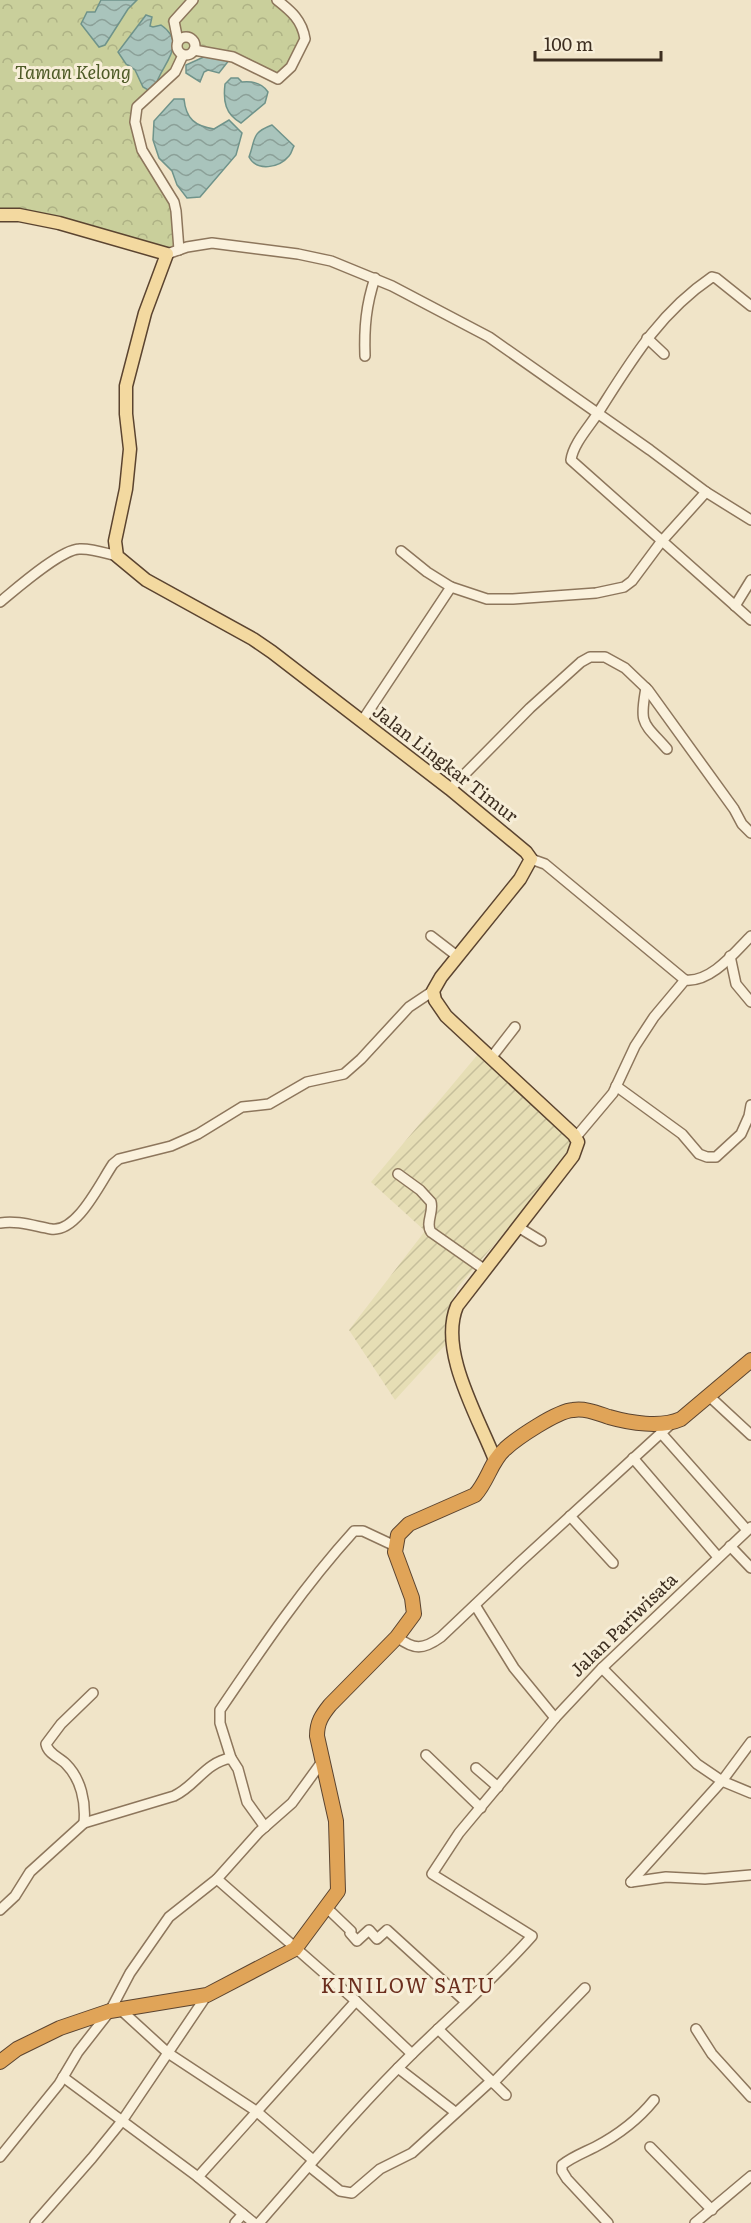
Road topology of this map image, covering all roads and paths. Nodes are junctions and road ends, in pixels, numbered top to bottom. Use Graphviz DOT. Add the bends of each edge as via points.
graph roads {
  1 [pos="193,0"];
  2 [pos="277,0"];
  3 [pos="178,41"];
  4 [pos="194,50"];
  5 [pos="183,55"];
  6 [pos="0,214"];
  7 [pos="173,252"];
  8 [pos="375,278"];
  9 [pos="751,306"];
  10 [pos="647,338"];
  11 [pos="664,354"];
  12 [pos="365,356"];
  13 [pos="598,412"];
  14 [pos="706,492"];
  15 [pos="751,520"];
  16 [pos="661,542"];
  17 [pos="401,551"];
  18 [pos="117,556"];
  19 [pos="751,580"];
  20 [pos="451,587"];
  21 [pos="0,602"];
  22 [pos="735,606"];
  23 [pos="751,620"];
  24 [pos="646,688"];
  25 [pos="362,721"];
  26 [pos="667,749"];
  27 [pos="450,789"];
  28 [pos="751,833"];
  29 [pos="531,859"];
  30 [pos="431,936"];
  31 [pos="751,936"];
  32 [pos="730,956"];
  33 [pos="457,957"];
  34 [pos="685,980"];
  35 [pos="433,990"];
  36 [pos="751,1002"];
  37 [pos="515,1027"];
  38 [pos="491,1058"];
  39 [pos="616,1086"];
  40 [pos="751,1105"];
  41 [pos="576,1137"];
  42 [pos="398,1174"];
  43 [pos="0,1223"];
  44 [pos="518,1227"];
  45 [pos="541,1241"];
  46 [pos="485,1270"];
  47 [pos="751,1360"];
  48 [pos="709,1396"];
  49 [pos="672,1423"];
  50 [pos="661,1434"];
  51 [pos="751,1435"];
  52 [pos="633,1458"];
  53 [pos="495,1460"];
  54 [pos="570,1516"];
  55 [pos="749,1529"];
  56 [pos="395,1546"];
  57 [pos="730,1546"];
  58 [pos="718,1557"];
  59 [pos="613,1563"];
  60 [pos="751,1568"];
  61 [pos="475,1605"];
  62 [pos="397,1637"];
  63 [pos="602,1668"];
  64 [pos="93,1693"];
  65 [pos="555,1718"];
  66 [pos="751,1742"];
  67 [pos="426,1755"];
  68 [pos="231,1758"];
  69 [pos="324,1760"];
  70 [pos="476,1768"];
  71 [pos="722,1781"];
  72 [pos="498,1787"];
  73 [pos="751,1793"];
  74 [pos="481,1808"];
  75 [pos="84,1823"];
  76 [pos="265,1827"];
  77 [pos="751,1875"];
  78 [pos="217,1879"];
  79 [pos="327,1908"];
  80 [pos="0,1911"];
  81 [pos="295,1949"];
  82 [pos="585,1989"];
  83 [pos="207,1995"];
  84 [pos="356,2001"];
  85 [pos="466,2002"];
  86 [pos="116,2011"];
  87 [pos="696,2029"];
  88 [pos="438,2030"];
  89 [pos="168,2053"];
  90 [pos="412,2054"];
  91 [pos="0,2062"];
  92 [pos="398,2068"];
  93 [pos="63,2077"];
  94 [pos="492,2082"];
  95 [pos="506,2095"];
  96 [pos="751,2097"];
  97 [pos="654,2100"];
  98 [pos="256,2111"];
  99 [pos="455,2112"];
  100 [pos="122,2121"];
  101 [pos="650,2147"];
  102 [pos="0,2157"];
  103 [pos="311,2163"];
  104 [pos="751,2176"];
  105 [pos="198,2177"];
  106 [pos="712,2210"];
  107 [pos="243,2214"];
  108 [pos="35,2223"];
  109 [pos="235,2223"];
  110 [pos="254,2223"];
  111 [pos="259,2223"];
  112 [pos="608,2223"];
  113 [pos="695,2223"];
  1 -- 3 [label="street" via="174,21"];
  2 -- 4 [label="street" via="298,18 305,39 291,67 278,79 233,57"];
  3 -- 4 [label="street" via="192,38"];
  3 -- 5 [label="street" via="178,51"];
  4 -- 5 [label="street"];
  5 -- 7 [label="street" via="175,72 137,107 135,123 141,150 174,202"];
  6 -- 7 [label="main road" via="59,223"];
  7 -- 8 [label="street" via="212,243 298,254 331,261"];
  7 -- 18 [label="main road" via="145,313 126,386 130,449 115,541"];
  8 -- 12 [label="street" via="367,302"];
  8 -- 13 [label="street" via="482,333"];
  9 -- 10 [label="street" via="712,277 671,311"];
  10 -- 11 [label="street"];
  10 -- 13 [label="street"];
  13 -- 14 [label="street"];
  13 -- 16 [label="street" via="571,460"];
  14 -- 15 [label="street"];
  14 -- 16 [label="street"];
  16 -- 20 [label="street" via="632,581 610,591 487,599"];
  16 -- 22 [label="street"];
  17 -- 20 [label="street"];
  18 -- 21 [label="street" via="85,549 72,551"];
  18 -- 25 [label="main road, Jalan Lingkar Timur" via="146,580 253,639"];
  19 -- 22 [label="street"];
  20 -- 25 [label="street"];
  22 -- 23 [label="street"];
  24 -- 26 [label="street" via="644,723"];
  24 -- 27 [label="street" via="613,660 590,657 530,708"];
  24 -- 28 [label="street"];
  25 -- 27 [label="main road, Jalan Lingkar Timur"];
  27 -- 29 [label="main road, Jalan Lingkar Timur"];
  29 -- 33 [label="main road" via="520,879"];
  29 -- 34 [label="street" via="545,864"];
  30 -- 33 [label="street"];
  31 -- 32 [label="street"];
  32 -- 34 [label="street" via="712,971"];
  32 -- 36 [label="street" via="736,984"];
  33 -- 35 [label="main road"];
  34 -- 39 [label="street" via="635,1046"];
  35 -- 38 [label="main road" via="446,1016"];
  35 -- 43 [label="street" via="408,1007 344,1074 307,1082 269,1104 242,1107 171,1146 119,1159 70,1224 54,1229"];
  37 -- 38 [label="street"];
  38 -- 41 [label="main road"];
  39 -- 40 [label="street" via="682,1134 707,1158 716,1157 741,1134"];
  39 -- 41 [label="street"];
  41 -- 44 [label="main road" via="573,1156"];
  42 -- 46 [label="street" via="431,1202 431,1232"];
  44 -- 45 [label="street"];
  44 -- 46 [label="main road"];
  46 -- 53 [label="main road" via="454,1312 452,1344 464,1386"];
  47 -- 48 [label="highway"];
  48 -- 49 [label="highway"];
  48 -- 51 [label="street"];
  49 -- 50 [label="street"];
  49 -- 53 [label="highway" via="564,1411 510,1444"];
  50 -- 52 [label="street"];
  50 -- 55 [label="street"];
  52 -- 54 [label="street"];
  52 -- 58 [label="street"];
  53 -- 56 [label="highway" via="475,1495 409,1524 398,1535"];
  54 -- 59 [label="street"];
  54 -- 61 [label="street"];
  55 -- 57 [label="street, Jalan Pariwisata"];
  56 -- 62 [label="highway" via="414,1609"];
  56 -- 68 [label="street" via="363,1531 354,1531 295,1602 220,1710"];
  57 -- 58 [label="street, Jalan Pariwisata"];
  57 -- 60 [label="street"];
  58 -- 63 [label="street, Jalan Pariwisata"];
  61 -- 62 [label="street" via="430,1645 410,1646"];
  61 -- 65 [label="street" via="514,1668"];
  62 -- 69 [label="highway" via="321,1716 317,1736"];
  63 -- 65 [label="street, Jalan Pariwisata"];
  63 -- 71 [label="street" via="697,1764"];
  64 -- 75 [label="street" via="46,1744 74,1773 84,1802"];
  65 -- 72 [label="street, Jalan Pariwisata"];
  66 -- 71 [label="street"];
  67 -- 74 [label="street"];
  68 -- 75 [label="street" via="215,1762 174,1796"];
  68 -- 76 [label="street" via="247,1802"];
  69 -- 76 [label="street" via="292,1803"];
  69 -- 79 [label="highway" via="336,1821 339,1883"];
  70 -- 72 [label="street"];
  71 -- 73 [label="street"];
  71 -- 77 [label="street" via="631,1882"];
  72 -- 74 [label="street, Jalan Pariwisata"];
  74 -- 85 [label="street, Jalan Pariwisata" via="432,1874 532,1936"];
  75 -- 80 [label="street" via="30,1872"];
  76 -- 78 [label="street"];
  78 -- 81 [label="street"];
  78 -- 86 [label="street" via="169,1917 130,1973"];
  79 -- 81 [label="highway"];
  79 -- 85 [label="street" via="357,1941 369,1930 377,1939 387,1930"];
  81 -- 83 [label="highway"];
  81 -- 84 [label="street"];
  82 -- 94 [label="street"];
  83 -- 86 [label="highway"];
  83 -- 89 [label="street"];
  84 -- 90 [label="street"];
  84 -- 98 [label="street"];
  85 -- 88 [label="street"];
  86 -- 89 [label="street"];
  86 -- 91 [label="highway" via="60,2028 16,2049"];
  86 -- 93 [label="street" via="78,2052"];
  87 -- 96 [label="street" via="712,2054"];
  88 -- 90 [label="street"];
  88 -- 94 [label="street"];
  89 -- 98 [label="street"];
  89 -- 100 [label="street"];
  90 -- 92 [label="street"];
  92 -- 99 [label="street"];
  92 -- 103 [label="street"];
  93 -- 100 [label="street"];
  93 -- 102 [label="street"];
  94 -- 95 [label="street"];
  94 -- 99 [label="street"];
  97 -- 112 [label="street" via="619,2133 562,2166 567,2179"];
  98 -- 103 [label="street"];
  98 -- 105 [label="street"];
  99 -- 103 [label="street" via="411,2153 380,2169 352,2193 339,2191"];
  100 -- 105 [label="street"];
  100 -- 108 [label="street"];
  101 -- 106 [label="street"];
  103 -- 111 [label="street"];
  104 -- 106 [label="street"];
  105 -- 107 [label="street"];
  106 -- 113 [label="street"];
  107 -- 109 [label="street"];
  107 -- 110 [label="street"];
}
